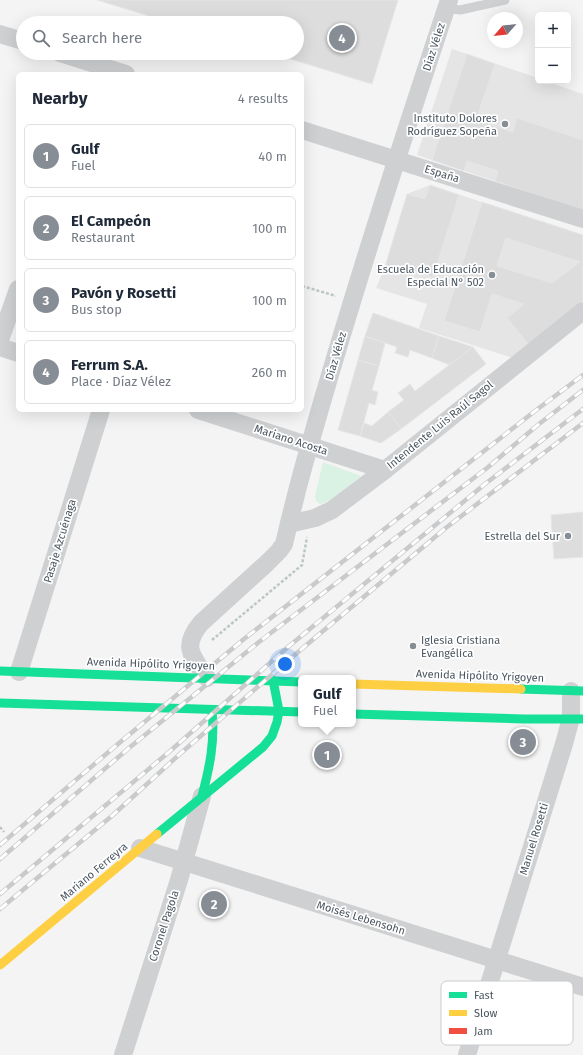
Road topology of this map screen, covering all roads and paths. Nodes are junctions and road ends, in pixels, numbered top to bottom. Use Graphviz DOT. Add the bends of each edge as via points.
graph roads {
  1 [pos="505,0"];
  2 [pos="448,4"];
  3 [pos="0,34"];
  4 [pos="16,39"];
  5 [pos="71,60"];
  6 [pos="84,68"];
  7 [pos="112,72"];
  8 [pos="304,131"];
  9 [pos="396,160"];
  10 [pos="583,218"];
  11 [pos="304,287"];
  12 [pos="16,295"];
  13 [pos="352,302"];
  14 [pos="583,310"];
  15 [pos="0,340"];
  16 [pos="0,347"];
  17 [pos="16,352"];
  18 [pos="100,412"];
  19 [pos="204,412"];
  20 [pos="309,445"];
  21 [pos="385,470"];
  22 [pos="310,519"];
  23 [pos="289,524"];
  24 [pos="192,656"];
  25 [pos="0,671"];
  26 [pos="19,672"];
  27 [pos="207,678"];
  28 [pos="273,680"];
  29 [pos="298,682"];
  30 [pos="356,684"];
  31 [pos="577,691"];
  32 [pos="0,703"];
  33 [pos="212,710"];
  34 [pos="278,711"];
  35 [pos="298,712"];
  36 [pos="356,714"];
  37 [pos="577,718"];
  38 [pos="202,796"];
  39 [pos="0,827"];
  40 [pos="4,832"];
  41 [pos="140,848"];
  42 [pos="184,863"];
  43 [pos="497,960"];
  44 [pos="0,965"];
  45 [pos="490,981"];
  46 [pos="564,981"];
  47 [pos="573,984"];
  48 [pos="583,987"];
  49 [pos="470,1045"];
  50 [pos="122,1055"];
  51 [pos="467,1055"];
  1 -- 2 [label="lane" via="460,10"];
  2 -- 9 [label="street, Díaz Vélez"];
  3 -- 4 [label="street"];
  5 -- 6 [label="street"];
  6 -- 7 [label="street"];
  8 -- 9 [label="street, España"];
  9 -- 10 [label="street, España"];
  9 -- 13 [label="street, Díaz Vélez"];
  11 -- 13 [label="path"];
  12 -- 15 [label="street"];
  13 -- 20 [label="street, Díaz Vélez"];
  14 -- 21 [label="street, Intendente Luis Raúl Sagol"];
  16 -- 17 [label="street"];
  18 -- 26 [label="street, Pasaje Azcuénaga"];
  19 -- 20 [label="street, Mariano Acosta"];
  20 -- 21 [label="street, Mariano Acosta"];
  20 -- 23 [label="street, Díaz Vélez"];
  21 -- 22 [label="street, Intendente Luis Raúl Sagol" via="332,510"];
  22 -- 23 [label="street, Intendente Luis Raúl Sagol"];
  22 -- 24 [label="path" via="302,565"];
  23 -- 24 [label="street, Díaz Vélez" via="284,544 279,551 194,632 190,639"];
  24 -- 27 [label="street"];
  25 -- 26 [label="main road, Avenida Hipólito Yrigoyen"];
  26 -- 27 [label="main road, Avenida Hipólito Yrigoyen"];
  27 -- 28 [label="main road, Avenida Hipólito Yrigoyen"];
  28 -- 29 [label="main road, Avenida Hipólito Yrigoyen"];
  28 -- 34 [label="main road, Mariano Ferreyra"];
  30 -- 31 [label="main road, Avenida Hipólito Yrigoyen"];
  31 -- 37 [label="street, Manuel Rosetti"];
  32 -- 33 [label="main road"];
  33 -- 34 [label="main road"];
  33 -- 38 [label="main road" via="213,752"];
  34 -- 35 [label="main road"];
  34 -- 38 [label="main road, Mariano Ferreyra" via="278,722 267,742"];
  36 -- 37 [label="main road"];
  37 -- 43 [label="street, Manuel Rosetti"];
  38 -- 41 [label="main road, Mariano Ferreyra"];
  38 -- 42 [label="street, Coronel Pagola"];
  39 -- 40 [label="path"];
  41 -- 42 [label="street, Moisés Lebensohn"];
  41 -- 44 [label="main road, Mariano Ferreyra"];
  42 -- 43 [label="street, Moisés Lebensohn"];
  42 -- 50 [label="street, Coronel Pagola"];
  43 -- 45 [label="street, Manuel Rosetti"];
  43 -- 46 [label="street, Moisés Lebensohn"];
  47 -- 48 [label="street, Moisés Lebensohn"];
  49 -- 51 [label="street, Manuel Rosetti"];
}
